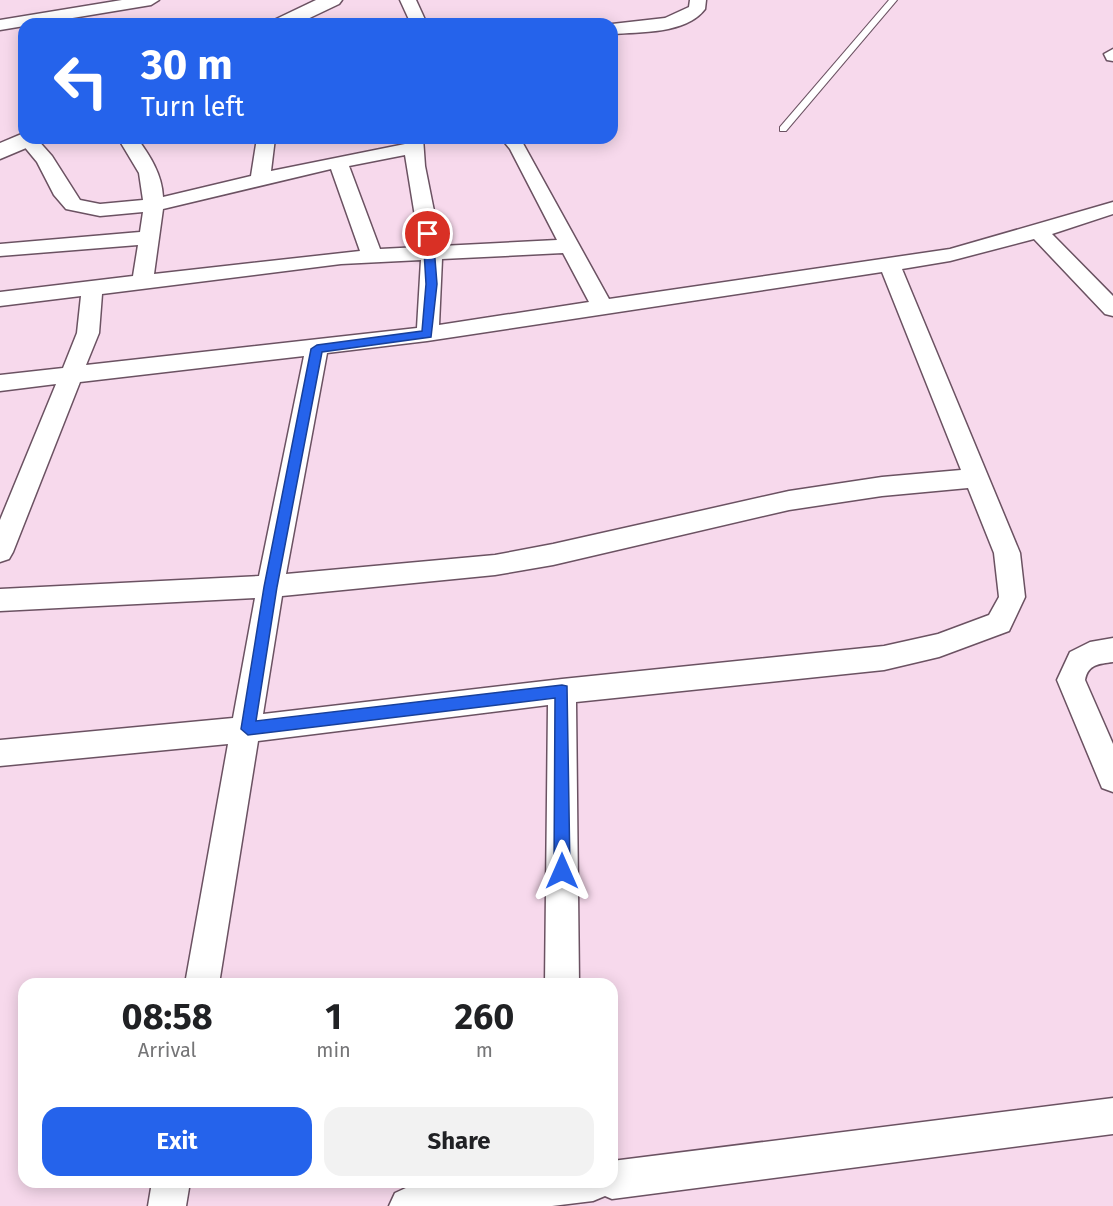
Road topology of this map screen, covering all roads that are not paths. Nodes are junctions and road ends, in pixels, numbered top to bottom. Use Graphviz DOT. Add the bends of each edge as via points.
graph roads {
  1 [pos="151,0"];
  2 [pos="332,0"];
  3 [pos="408,0"];
  4 [pos="698,0"];
  5 [pos="893,0"];
  6 [pos="42,18"];
  7 [pos="294,18"];
  8 [pos="416,18"];
  9 [pos="18,22"];
  10 [pos="0,25"];
  11 [pos="618,28"];
  12 [pos="783,129"];
  13 [pos="18,144"];
  14 [pos="32,144"];
  15 [pos="133,144"];
  16 [pos="265,144"];
  17 [pos="410,144"];
  18 [pos="414,144"];
  19 [pos="515,144"];
  20 [pos="0,152"];
  21 [pos="338,162"];
  22 [pos="260,179"];
  23 [pos="155,205"];
  24 [pos="1113,208"];
  25 [pos="1038,231"];
  26 [pos="149,238"];
  27 [pos="570,246"];
  28 [pos="0,250"];
  29 [pos="431,252"];
  30 [pos="372,256"];
  31 [pos="889,263"];
  32 [pos="143,282"];
  33 [pos="92,289"];
  34 [pos="0,299"];
  35 [pos="602,307"];
  36 [pos="1113,309"];
  37 [pos="427,334"];
  38 [pos="317,349"];
  39 [pos="71,376"];
  40 [pos="0,383"];
  41 [pos="977,478"];
  42 [pos="0,552"];
  43 [pos="270,587"];
  44 [pos="0,600"];
  45 [pos="1113,650"];
  46 [pos="562,691"];
  47 [pos="248,729"];
  48 [pos="0,753"];
  49 [pos="1113,778"];
  50 [pos="203,978"];
  51 [pos="562,978"];
  52 [pos="1113,1116"];
  53 [pos="618,1179"];
  54 [pos="170,1188"];
  55 [pos="570,1189"];
  56 [pos="167,1206"];
  57 [pos="408,1206"];
  1 -- 6 [label="street"];
  2 -- 7 [label="main road"];
  3 -- 8 [label="street"];
  4 -- 11 [label="street" via="697,9 687,17 670,23"];
  5 -- 12 [label="lane"];
  9 -- 10 [label="street"];
  13 -- 20 [label="main road"];
  14 -- 23 [label="street" via="73,205 100,210"];
  15 -- 23 [label="street" via="153,180"];
  16 -- 22 [label="street"];
  17 -- 21 [label="street"];
  18 -- 29 [label="street"];
  19 -- 27 [label="street"];
  21 -- 22 [label="street"];
  21 -- 30 [label="street"];
  22 -- 23 [label="street"];
  23 -- 26 [label="street"];
  24 -- 25 [label="street"];
  25 -- 31 [label="street" via="950,255"];
  25 -- 36 [label="street"];
  26 -- 28 [label="street"];
  26 -- 32 [label="street"];
  27 -- 29 [label="street"];
  27 -- 35 [label="street"];
  29 -- 30 [label="street"];
  29 -- 37 [label="street"];
  30 -- 32 [label="street"];
  31 -- 35 [label="street"];
  31 -- 41 [label="street"];
  32 -- 33 [label="street"];
  33 -- 34 [label="street"];
  33 -- 39 [label="street" via="88,333"];
  35 -- 37 [label="street"];
  37 -- 38 [label="street"];
  38 -- 39 [label="street"];
  38 -- 43 [label="street"];
  39 -- 40 [label="street"];
  39 -- 42 [label="street"];
  41 -- 43 [label="street" via="889,484 808,496 496,565"];
  41 -- 46 [label="street" via="1007,553 1012,597 999,623 939,645 884,658"];
  43 -- 44 [label="street"];
  43 -- 47 [label="street"];
  45 -- 49 [label="street" via="1081,658 1072,666 1071,680"];
  46 -- 47 [label="street"];
  46 -- 51 [label="street"];
  47 -- 48 [label="street"];
  47 -- 50 [label="street"];
  52 -- 53 [label="street"];
  54 -- 56 [label="street"];
  55 -- 57 [label="street"];
}
